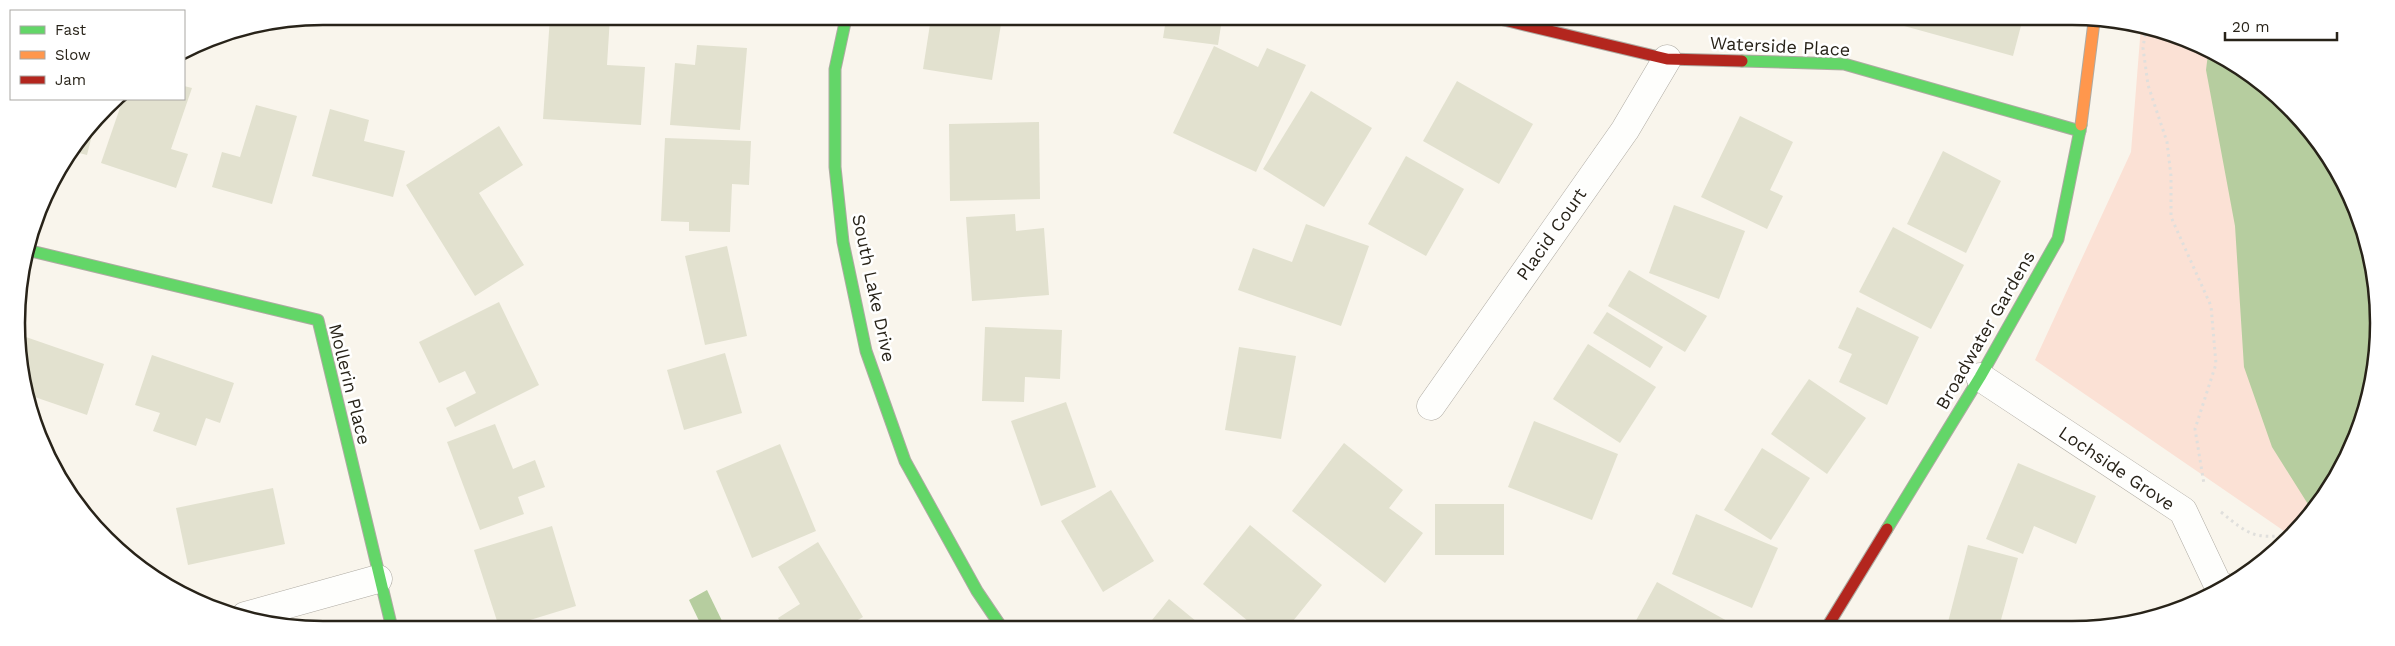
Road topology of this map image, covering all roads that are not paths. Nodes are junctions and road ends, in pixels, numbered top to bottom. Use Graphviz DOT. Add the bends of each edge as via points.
graph roads {
  1 [pos="844,25"];
  2 [pos="1525,25"];
  3 [pos="2093,26"];
  4 [pos="1667,58"];
  5 [pos="2080,131"];
  6 [pos="34,252"];
  7 [pos="1980,377"];
  8 [pos="1431,406"];
  9 [pos="378,578"];
  10 [pos="2218,583"];
  11 [pos="256,613"];
  12 [pos="390,621"];
  13 [pos="997,621"];
  14 [pos="1831,621"];
  1 -- 13 [label="street, South Lake Drive" via="835,69 835,167 843,242 866,351 905,461 977,592"];
  2 -- 4 [label="street, Waterside Place"];
  3 -- 5 [label="street, Broadwater Gardens"];
  4 -- 5 [label="street, Waterside Place" via="1844,64"];
  4 -- 8 [label="street, Placid Court" via="1624,130"];
  5 -- 7 [label="street, Broadwater Gardens" via="2058,239"];
  6 -- 9 [label="street, Mollerin Place" via="318,320"];
  7 -- 10 [label="street, Lochside Grove" via="2183,511"];
  7 -- 14 [label="street, Broadwater Gardens"];
  9 -- 11 [label="street"];
  9 -- 12 [label="street, Mollerin Place"];
}
